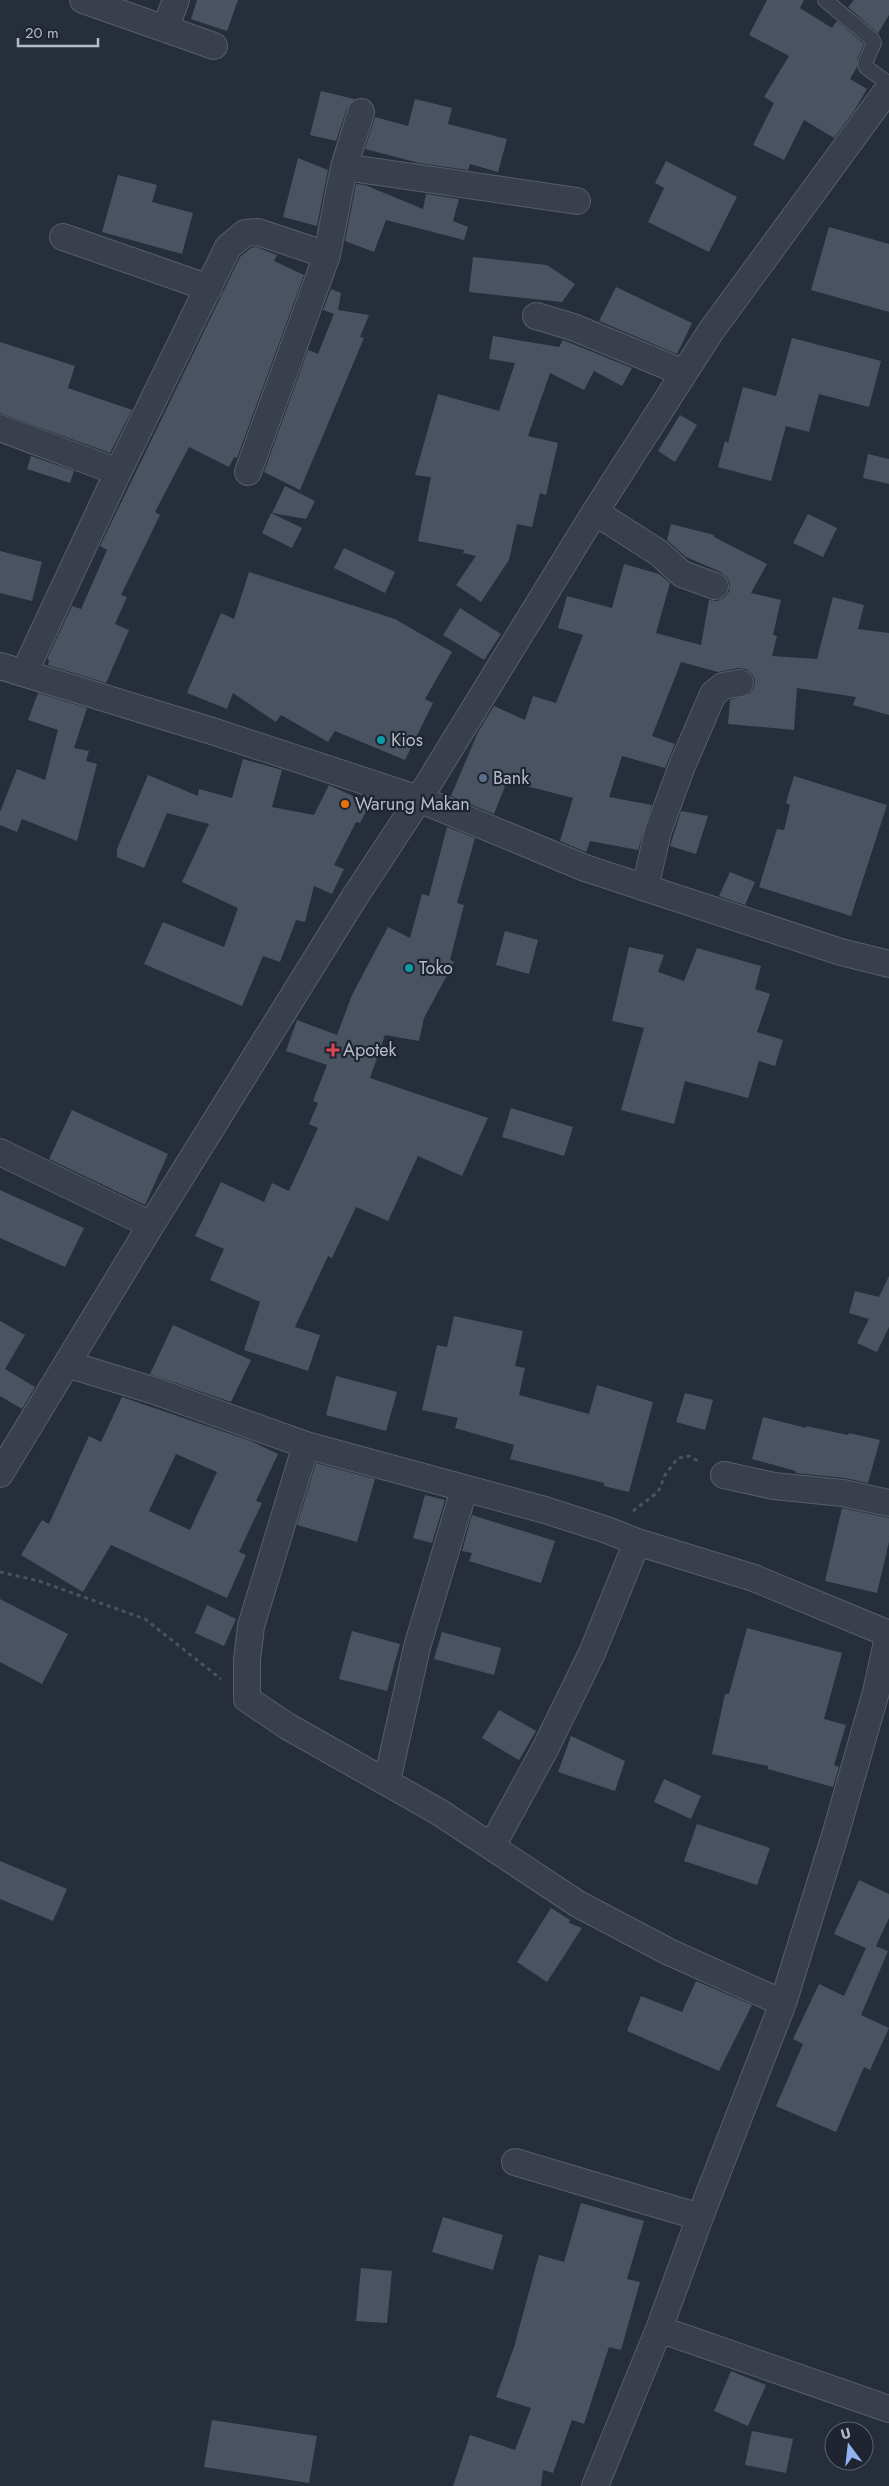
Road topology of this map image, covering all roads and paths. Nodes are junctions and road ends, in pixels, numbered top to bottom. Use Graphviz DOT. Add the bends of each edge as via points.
graph roads {
  1 [pos="83,0"];
  2 [pos="176,0"];
  3 [pos="825,0"];
  4 [pos="165,29"];
  5 [pos="214,46"];
  6 [pos="889,84"];
  7 [pos="889,88"];
  8 [pos="361,112"];
  9 [pos="344,167"];
  10 [pos="577,201"];
  11 [pos="63,237"];
  12 [pos="327,255"];
  13 [pos="208,288"];
  14 [pos="536,316"];
  15 [pos="684,373"];
  16 [pos="0,428"];
  17 [pos="118,472"];
  18 [pos="248,472"];
  19 [pos="595,512"];
  20 [pos="715,586"];
  21 [pos="12,670"];
  22 [pos="740,683"];
  23 [pos="419,799"];
  24 [pos="645,888"];
  25 [pos="889,964"];
  26 [pos="0,1152"];
  27 [pos="151,1225"];
  28 [pos="67,1364"];
  29 [pos="306,1445"];
  30 [pos="0,1474"];
  31 [pos="724,1475"];
  32 [pos="464,1490"];
  33 [pos="889,1503"];
  34 [pos="607,1530"];
  35 [pos="637,1542"];
  36 [pos="0,1572"];
  37 [pos="889,1633"];
  38 [pos="247,1699"];
  39 [pos="387,1781"];
  40 [pos="492,1846"];
  41 [pos="783,2002"];
  42 [pos="515,2162"];
  43 [pos="700,2216"];
  44 [pos="659,2329"];
  45 [pos="889,2409"];
  46 [pos="595,2486"];
  1 -- 4 [label="street"];
  2 -- 4 [label="street"];
  3 -- 6 [label="lane" via="872,39 874,44 866,67"];
  4 -- 5 [label="street"];
  7 -- 15 [label="street" via="711,331"];
  8 -- 9 [label="street"];
  9 -- 10 [label="street"];
  9 -- 12 [label="street"];
  11 -- 13 [label="street"];
  12 -- 13 [label="street" via="258,232 245,234 228,247"];
  12 -- 18 [label="street"];
  13 -- 17 [label="street"];
  14 -- 15 [label="street" via="573,327"];
  15 -- 19 [label="street"];
  16 -- 17 [label="street"];
  17 -- 21 [label="street"];
  19 -- 20 [label="street" via="659,553 682,574"];
  19 -- 23 [label="street"];
  21 -- 23 [label="street"];
  22 -- 24 [label="street" via="723,686 713,694 658,831"];
  23 -- 24 [label="street" via="585,868"];
  23 -- 27 [label="street"];
  24 -- 25 [label="street" via="841,952"];
  26 -- 27 [label="street"];
  27 -- 28 [label="street"];
  28 -- 29 [label="street" via="152,1390"];
  28 -- 30 [label="street"];
  29 -- 32 [label="street"];
  29 -- 38 [label="street" via="250,1626"];
  31 -- 33 [label="street" via="774,1486 843,1492"];
  31 -- 34 [label="path" via="689,1456 678,1458 665,1475 658,1492"];
  32 -- 34 [label="street"];
  32 -- 39 [label="street" via="417,1647"];
  34 -- 35 [label="street"];
  35 -- 37 [label="street" via="763,1581"];
  35 -- 40 [label="street" via="592,1652 546,1749"];
  36 -- 38 [label="path" via="39,1581 145,1619"];
  37 -- 41 [label="street" via="876,1692 836,1832"];
  38 -- 39 [label="street"];
  39 -- 40 [label="street"];
  40 -- 41 [label="street" via="514,1864 578,1904 670,1952"];
  41 -- 43 [label="street"];
  42 -- 43 [label="street"];
  43 -- 44 [label="street"];
  44 -- 45 [label="street"];
  44 -- 46 [label="street"];
}
